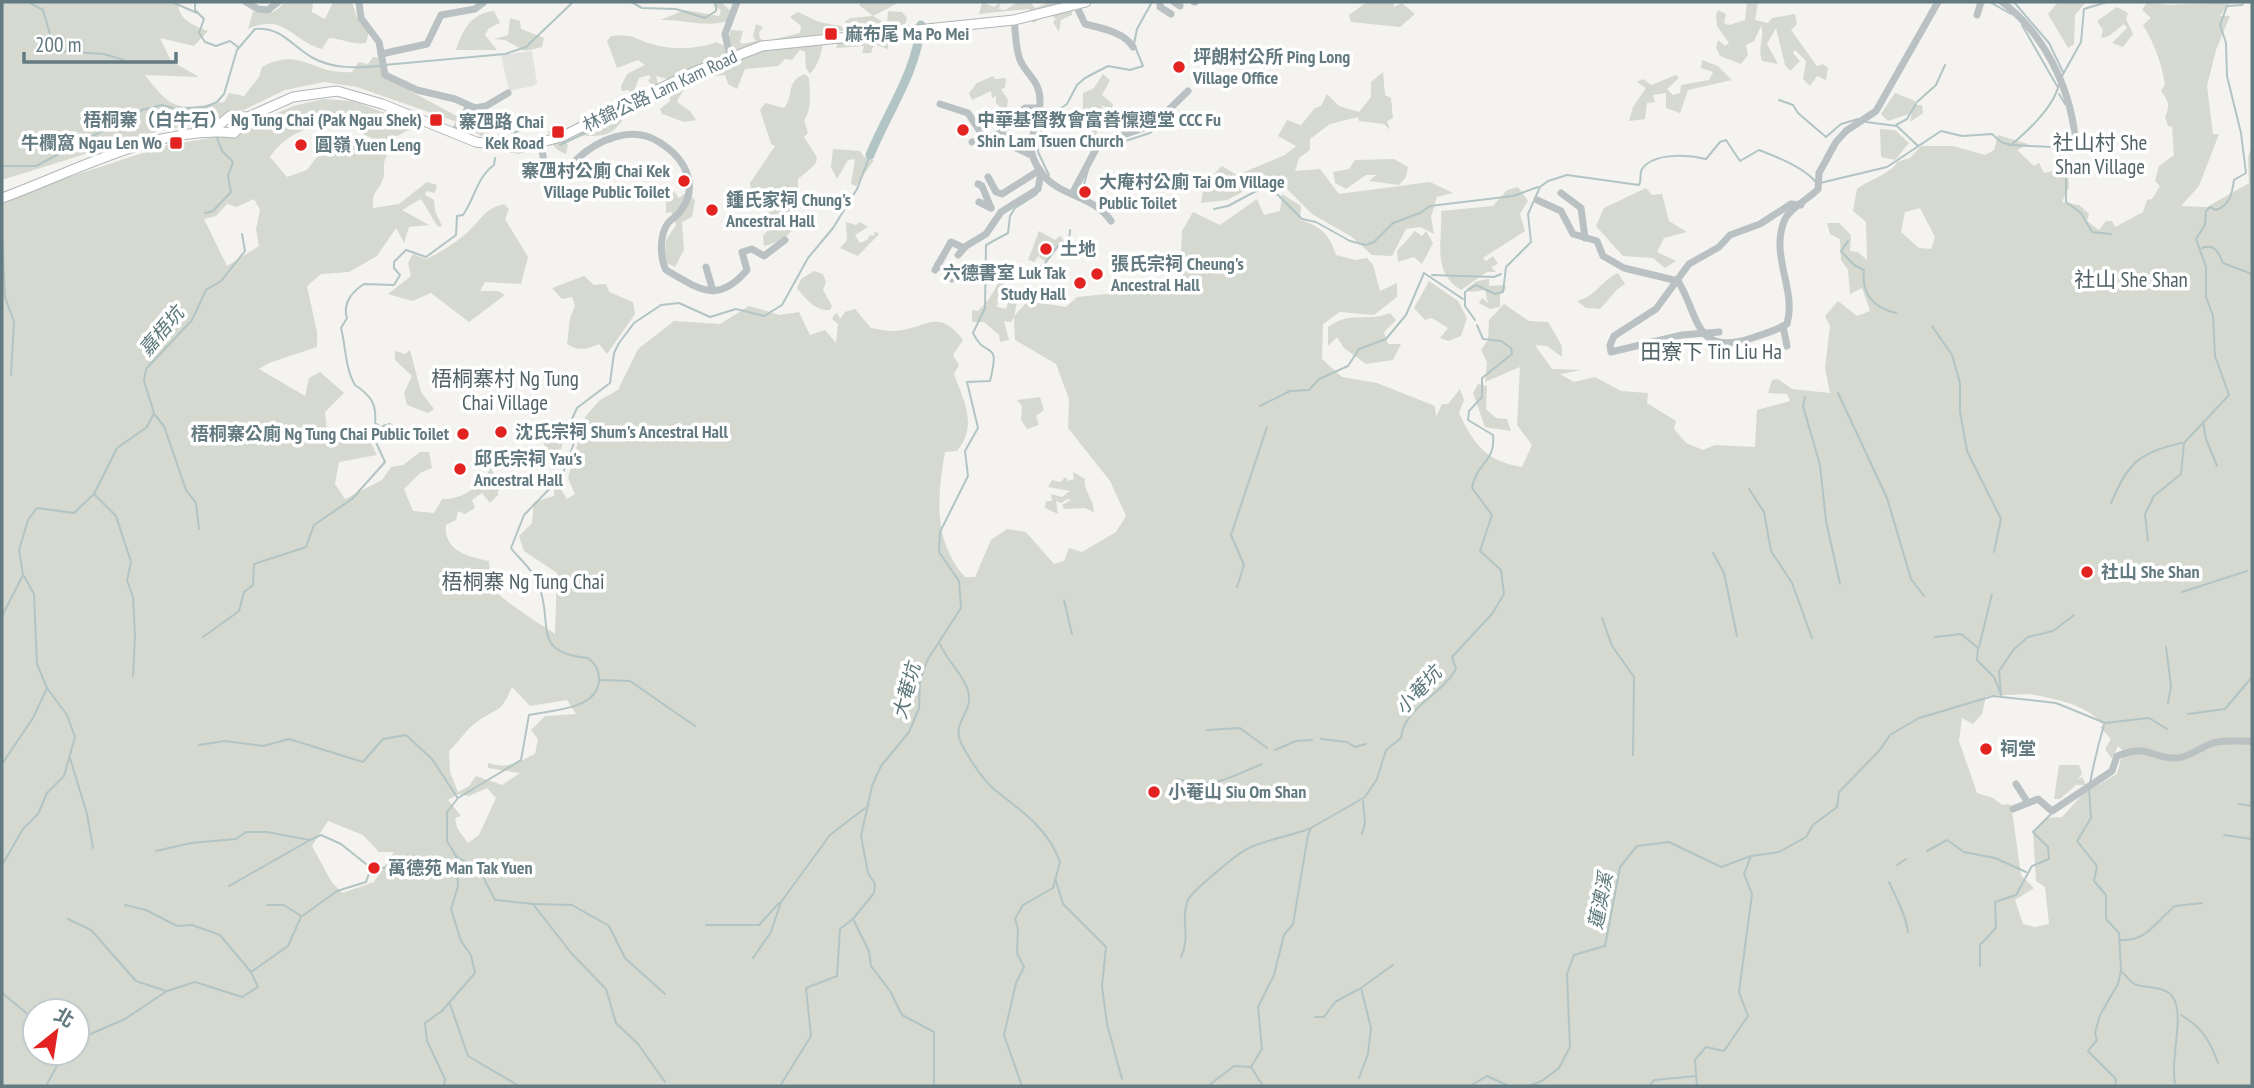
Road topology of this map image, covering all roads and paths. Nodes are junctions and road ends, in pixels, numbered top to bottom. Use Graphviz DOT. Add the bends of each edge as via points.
graph roads {
  1 [pos="246,2"];
  2 [pos="278,2"];
  3 [pos="359,2"];
  4 [pos="484,2"];
  5 [pos="737,2"];
  6 [pos="1160,2"];
  7 [pos="1938,2"];
  8 [pos="1981,2"];
  9 [pos="2002,2"];
  10 [pos="1080,3"];
  11 [pos="1171,14"];
  12 [pos="1977,15"];
  13 [pos="1014,20"];
  14 [pos="1133,47"];
  15 [pos="730,57"];
  16 [pos="381,61"];
  17 [pos="1188,91"];
  18 [pos="508,93"];
  19 [pos="940,104"];
  20 [pos="469,106"];
  21 [pos="1040,108"];
  22 [pos="242,119"];
  23 [pos="225,127"];
  24 [pos="1001,133"];
  25 [pos="453,134"];
  26 [pos="2075,137"];
  27 [pos="985,139"];
  28 [pos="972,142"];
  29 [pos="541,143"];
  30 [pos="1031,155"];
  31 [pos="1042,173"];
  32 [pos="988,177"];
  33 [pos="978,184"];
  34 [pos="1562,192"];
  35 [pos="1072,194"];
  36 [pos="2,198"];
  37 [pos="1537,200"];
  38 [pos="979,202"];
  39 [pos="1801,205"];
  40 [pos="991,208"];
  41 [pos="1001,212"];
  42 [pos="1111,221"];
  43 [pos="1586,238"];
  44 [pos="785,240"];
  45 [pos="706,267"];
  46 [pos="952,279"];
  47 [pos="1678,281"];
  48 [pos="713,291"];
  49 [pos="1783,326"];
  50 [pos="1620,332"];
  51 [pos="1718,332"];
  52 [pos="1702,333"];
  53 [pos="1787,346"];
  54 [pos="1623,349"];
  55 [pos="2252,741"];
  56 [pos="2016,784"];
  57 [pos="2028,803"];
  58 [pos="2013,809"];
  1 -- 2 [label="street" via="268,10"];
  3 -- 16 [label="street" via="361,18 376,37"];
  4 -- 16 [label="street" via="472,10 441,15 427,44"];
  5 -- 15 [label="street" via="725,34"];
  6 -- 11 [label="street"];
  7 -- 39 [label="street" via="1878,108 1837,140 1819,182"];
  8 -- 12 [label="street"];
  9 -- 26 [label="street" via="2024,21 2045,50 2062,86"];
  10 -- 13 [label="main road, 林錦公路 Lam Kam Road"];
  10 -- 14 [label="street" via="1085,24 1107,29"];
  13 -- 15 [label="main road, 林錦公路 Lam Kam Road" via="790,41"];
  13 -- 21 [label="street" via="1020,60 1035,80"];
  15 -- 29 [label="main road, 林錦公路 Lam Kam Road"];
  16 -- 20 [label="street" via="385,75"];
  17 -- 35 [label="street" via="1153,125 1097,147"];
  18 -- 20 [label="street" via="486,106"];
  19 -- 27 [label="street" via="968,113"];
  20 -- 25 [label="street"];
  21 -- 24 [label="street" via="1024,107"];
  21 -- 30 [label="street"];
  22 -- 23 [label="main road, 林錦公路 Lam Kam Road" via="230,116"];
  22 -- 23 [label="main road, 林錦公路 Lam Kam Road" via="237,132"];
  22 -- 25 [label="main road, 林錦公路 Lam Kam Road" via="293,97 337,91"];
  23 -- 36 [label="main road, 林錦公路 Lam Kam Road" via="149,144"];
  24 -- 27 [label="street"];
  24 -- 30 [label="street"];
  25 -- 29 [label="main road, 林錦公路 Lam Kam Road" via="500,148"];
  27 -- 28 [label="street"];
  29 -- 48 [label="street" via="545,169 555,177 566,174 576,159 609,139 629,133 655,139 682,162 690,177 690,190 678,215 667,224 663,264 674,275"];
  30 -- 31 [label="street"];
  31 -- 32 [label="street" via="1002,194"];
  31 -- 35 [label="street"];
  31 -- 41 [label="street" via="1038,189"];
  33 -- 40 [label="street"];
  34 -- 43 [label="street" via="1581,208"];
  35 -- 42 [label="street" via="1097,205"];
  37 -- 43 [label="street" via="1560,210 1573,234"];
  38 -- 40 [label="street"];
  39 -- 47 [label="street" via="1791,204 1760,224 1730,235 1689,264"];
  39 -- 49 [label="street" via="1784,222 1780,261 1789,309"];
  40 -- 41 [label="street"];
  41 -- 46 [label="street" via="986,234 961,251 951,242 936,267"];
  43 -- 47 [label="street" via="1597,242 1603,256 1623,268"];
  44 -- 48 [label="street" via="764,256 753,249 742,252 746,273 733,286"];
  45 -- 48 [label="street"];
  47 -- 50 [label="street" via="1659,306"];
  47 -- 52 [label="street"];
  49 -- 52 [label="street" via="1725,344"];
  49 -- 53 [label="street"];
  50 -- 54 [label="street"];
  50 -- 54 [label="street" via="1612,338 1610,349"];
  51 -- 52 [label="street"];
  52 -- 54 [label="street"];
  55 -- 57 [label="street" via="2217,741 2180,758 2130,751 2117,756 2112,771 2052,811 2038,799"];
  56 -- 57 [label="street"];
  57 -- 58 [label="street"];
}
